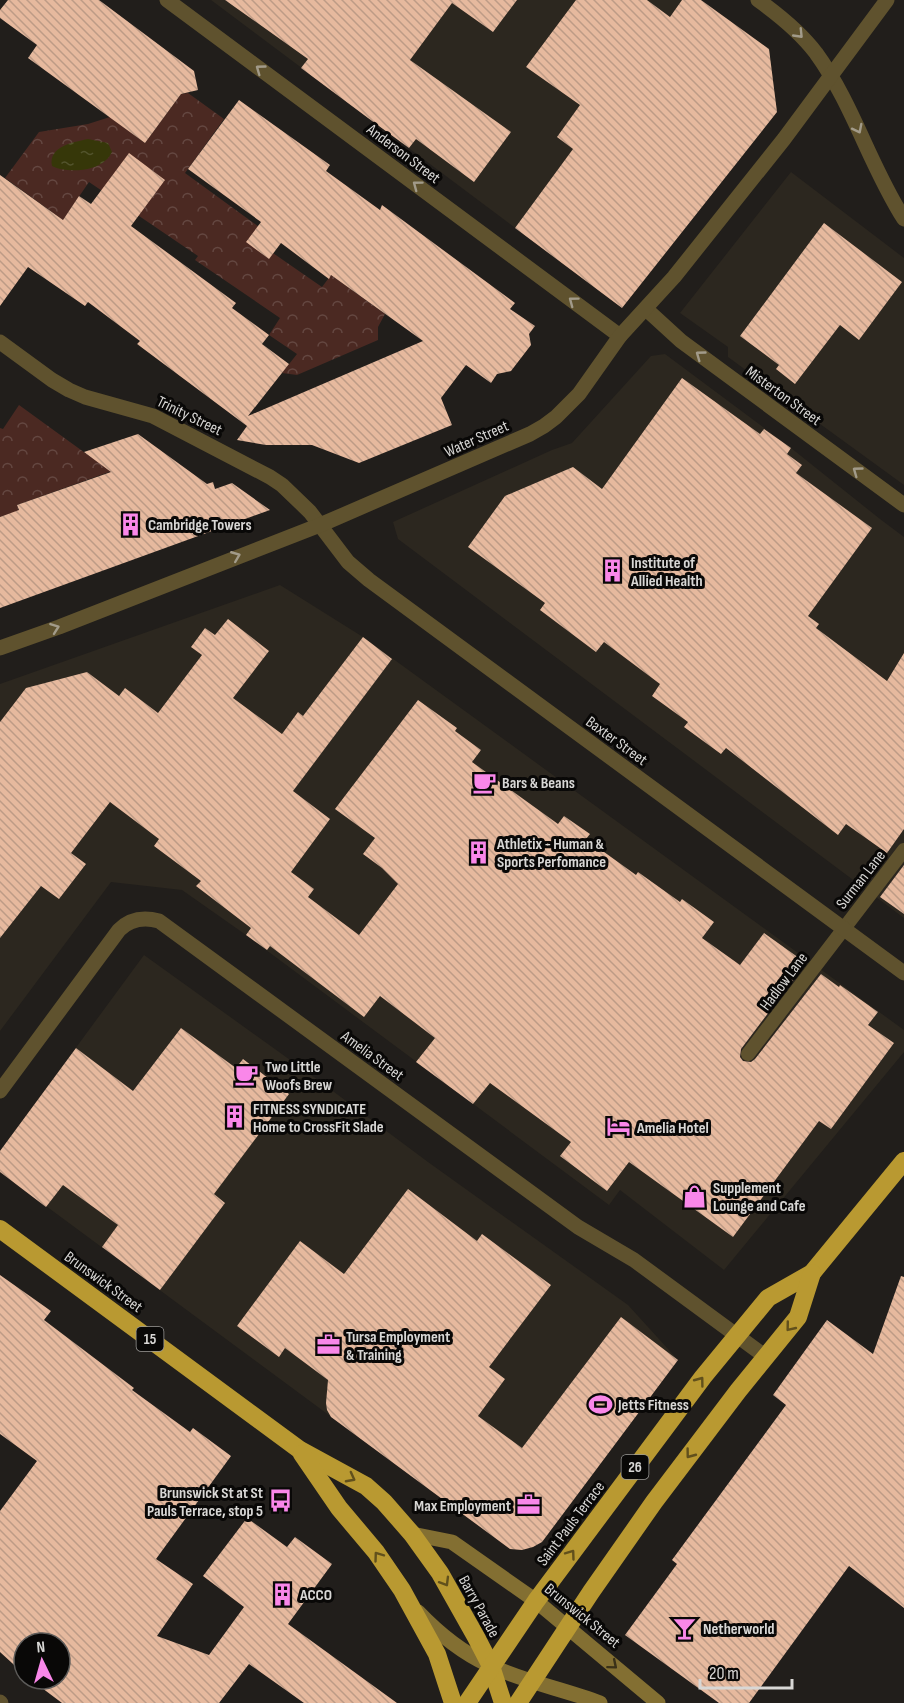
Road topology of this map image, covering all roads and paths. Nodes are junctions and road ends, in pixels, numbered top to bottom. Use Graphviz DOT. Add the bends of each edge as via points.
graph roads {
  1 [pos="167,0"];
  2 [pos="758,0"];
  3 [pos="887,0"];
  4 [pos="831,77"];
  5 [pos="904,219"];
  6 [pos="646,309"];
  7 [pos="620,336"];
  8 [pos="0,342"];
  9 [pos="904,506"];
  10 [pos="320,525"];
  11 [pos="0,648"];
  12 [pos="904,849"];
  13 [pos="843,928"];
  14 [pos="904,973"];
  15 [pos="748,1054"];
  16 [pos="0,1091"];
  17 [pos="904,1161"];
  18 [pos="0,1228"];
  19 [pos="812,1273"];
  20 [pos="737,1336"];
  21 [pos="766,1357"];
  22 [pos="300,1450"];
  23 [pos="412,1533"];
  24 [pos="537,1601"];
  25 [pos="411,1604"];
  26 [pos="568,1627"];
  27 [pos="491,1666"];
  28 [pos="533,1681"];
  29 [pos="453,1703"];
  30 [pos="467,1703"];
  31 [pos="503,1703"];
  32 [pos="518,1703"];
  33 [pos="600,1703"];
  34 [pos="658,1703"];
  7 -- 1 [label="street, Anderson Street, one-way"];
  2 -- 4 [label="street, one-way" via="800,34"];
  3 -- 4 [label="street, Water Street"];
  4 -- 5 [label="street, one-way"];
  4 -- 6 [label="street, Water Street"];
  6 -- 7 [label="street, Water Street"];
  9 -- 6 [label="street, Misterton Street, one-way" via="681,341"];
  7 -- 10 [label="street, Water Street" via="579,394 544,426"];
  8 -- 10 [label="street, Trinity Street" via="69,390 153,416 270,477"];
  11 -- 10 [label="street, Water Street, one-way"];
  10 -- 13 [label="street, Baxter Street" via="348,562 369,580"];
  12 -- 13 [label="lane, Surman Lane"];
  13 -- 14 [label="street, Baxter Street"];
  13 -- 15 [label="lane, Hadlow Lane"];
  16 -- 20 [label="street, Amelia Street" via="119,930 141,919 159,921 578,1227 634,1260"];
  17 -- 19 [label="highway, Saint Pauls Terrace / 26"];
  18 -- 22 [label="highway, Brunswick Street / 15"];
  19 -- 20 [label="highway, Saint Pauls Terrace / 26" via="768,1298"];
  19 -- 21 [label="highway, Saint Pauls Terrace / 26, one-way" via="798,1317"];
  20 -- 21 [label="street, Amelia Street"];
  24 -- 20 [label="highway, Saint Pauls Terrace / 26, one-way"];
  21 -- 26 [label="highway, Saint Pauls Terrace / 26, one-way" via="654,1502"];
  22 -- 23 [label="highway, Brunswick Street / 15, one-way" via="366,1486"];
  25 -- 22 [label="highway, Brunswick Street / 15, one-way"];
  23 -- 24 [label="street, Brunswick Street" via="452,1542"];
  23 -- 27 [label="highway, Barry Parade / 15, one-way" via="440,1573"];
  24 -- 26 [label="street, Brunswick Street"];
  24 -- 27 [label="highway, Saint Pauls Terrace / 26"];
  25 -- 27 [label="street, Brunswick Street" via="453,1643"];
  25 -- 29 [label="highway, Brunswick Street / 15" via="437,1654"];
  26 -- 28 [label="highway, Saint Pauls Terrace / 26"];
  26 -- 34 [label="street, Brunswick Street, one-way"];
  27 -- 28 [label="street, Brunswick Street"];
  27 -- 30 [label="highway, Saint Pauls Terrace / 26"];
  27 -- 31 [label="highway, Barry Parade / 15"];
  28 -- 32 [label="highway, Saint Pauls Terrace / 26"];
  28 -- 33 [label="street, Brunswick Street"];
}
